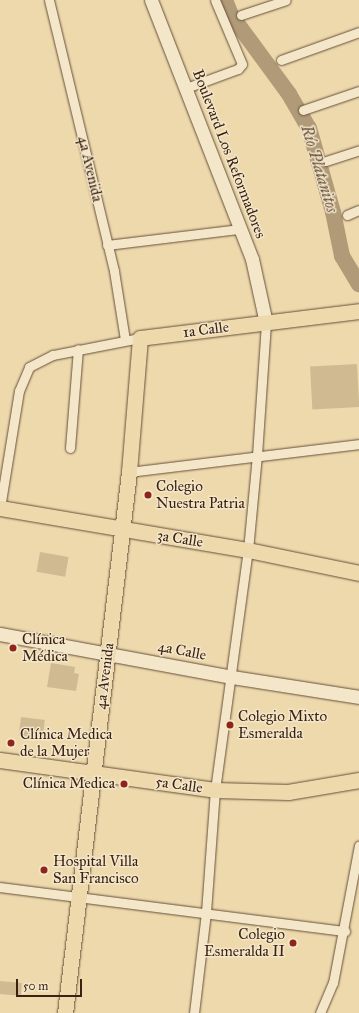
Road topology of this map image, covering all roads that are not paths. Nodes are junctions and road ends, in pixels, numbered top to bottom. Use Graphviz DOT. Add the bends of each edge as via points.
graph roads {
  1 [pos="49,0"];
  2 [pos="152,0"];
  3 [pos="215,0"];
  4 [pos="286,0"];
  5 [pos="242,15"];
  6 [pos="359,32"];
  7 [pos="281,60"];
  8 [pos="186,88"];
  9 [pos="359,91"];
  10 [pos="303,110"];
  11 [pos="359,150"];
  12 [pos="326,161"];
  13 [pos="359,210"];
  14 [pos="347,215"];
  15 [pos="240,229"];
  16 [pos="107,245"];
  17 [pos="359,311"];
  18 [pos="266,323"];
  19 [pos="140,338"];
  20 [pos="125,340"];
  21 [pos="78,349"];
  22 [pos="359,444"];
  23 [pos="70,448"];
  24 [pos="257,455"];
  25 [pos="129,472"];
  26 [pos="0,508"];
  27 [pos="122,529"];
  28 [pos="248,550"];
  29 [pos="359,573"];
  30 [pos="0,634"];
  31 [pos="108,652"];
  32 [pos="232,677"];
  33 [pos="359,697"];
  34 [pos="0,760"];
  35 [pos="94,772"];
  36 [pos="359,780"];
  37 [pos="215,790"];
  38 [pos="359,845"];
  39 [pos="0,887"];
  40 [pos="78,898"];
  41 [pos="206,912"];
  42 [pos="345,931"];
  43 [pos="65,1013"];
  44 [pos="194,1013"];
  45 [pos="320,1013"];
  1 -- 16 [label="street, 4a Avenida"];
  2 -- 8 [label="main road, Boulevard Los Reformadores"];
  3 -- 8 [label="street" via="242,64 238,69"];
  4 -- 5 [label="street"];
  6 -- 7 [label="street"];
  8 -- 15 [label="main road, Boulevard Los Reformadores"];
  9 -- 10 [label="street"];
  11 -- 12 [label="street"];
  13 -- 14 [label="street"];
  15 -- 16 [label="street"];
  15 -- 18 [label="main road, Boulevard Los Reformadores" via="252,259"];
  16 -- 20 [label="street, 4a Avenida" via="114,271"];
  17 -- 18 [label="main road, 1a Calle"];
  18 -- 19 [label="main road, 1a Calle"];
  18 -- 24 [label="street"];
  19 -- 20 [label="street, 1a Calle"];
  19 -- 25 [label="main road, 4a Avenida"];
  20 -- 21 [label="street, 1a Calle"];
  21 -- 23 [label="street"];
  21 -- 26 [label="street, 1a Calle" via="53,354 29,367 20,391"];
  22 -- 24 [label="street"];
  24 -- 25 [label="street"];
  24 -- 28 [label="street"];
  25 -- 27 [label="main road, 4a Avenida"];
  26 -- 27 [label="main road, 3a Calle"];
  27 -- 28 [label="main road, 3a Calle"];
  27 -- 31 [label="main road, 4a Avenida"];
  28 -- 29 [label="main road, 3a Calle"];
  28 -- 32 [label="street"];
  30 -- 31 [label="main road, 4a Calle"];
  31 -- 32 [label="main road, 4a Calle"];
  31 -- 35 [label="main road, 4a Avenida"];
  32 -- 33 [label="main road, 4a Calle"];
  32 -- 37 [label="street"];
  34 -- 35 [label="main road, 5a Calle"];
  35 -- 37 [label="main road, 5a Calle"];
  35 -- 40 [label="main road, 4a Avenida"];
  36 -- 37 [label="main road, 5a Calle" via="288,792"];
  37 -- 41 [label="street"];
  38 -- 42 [label="street"];
  39 -- 40 [label="street"];
  40 -- 41 [label="street"];
  40 -- 43 [label="main road, 4a Avenida"];
  41 -- 42 [label="street"];
  41 -- 44 [label="street"];
  42 -- 45 [label="street" via="333,983"];
}
